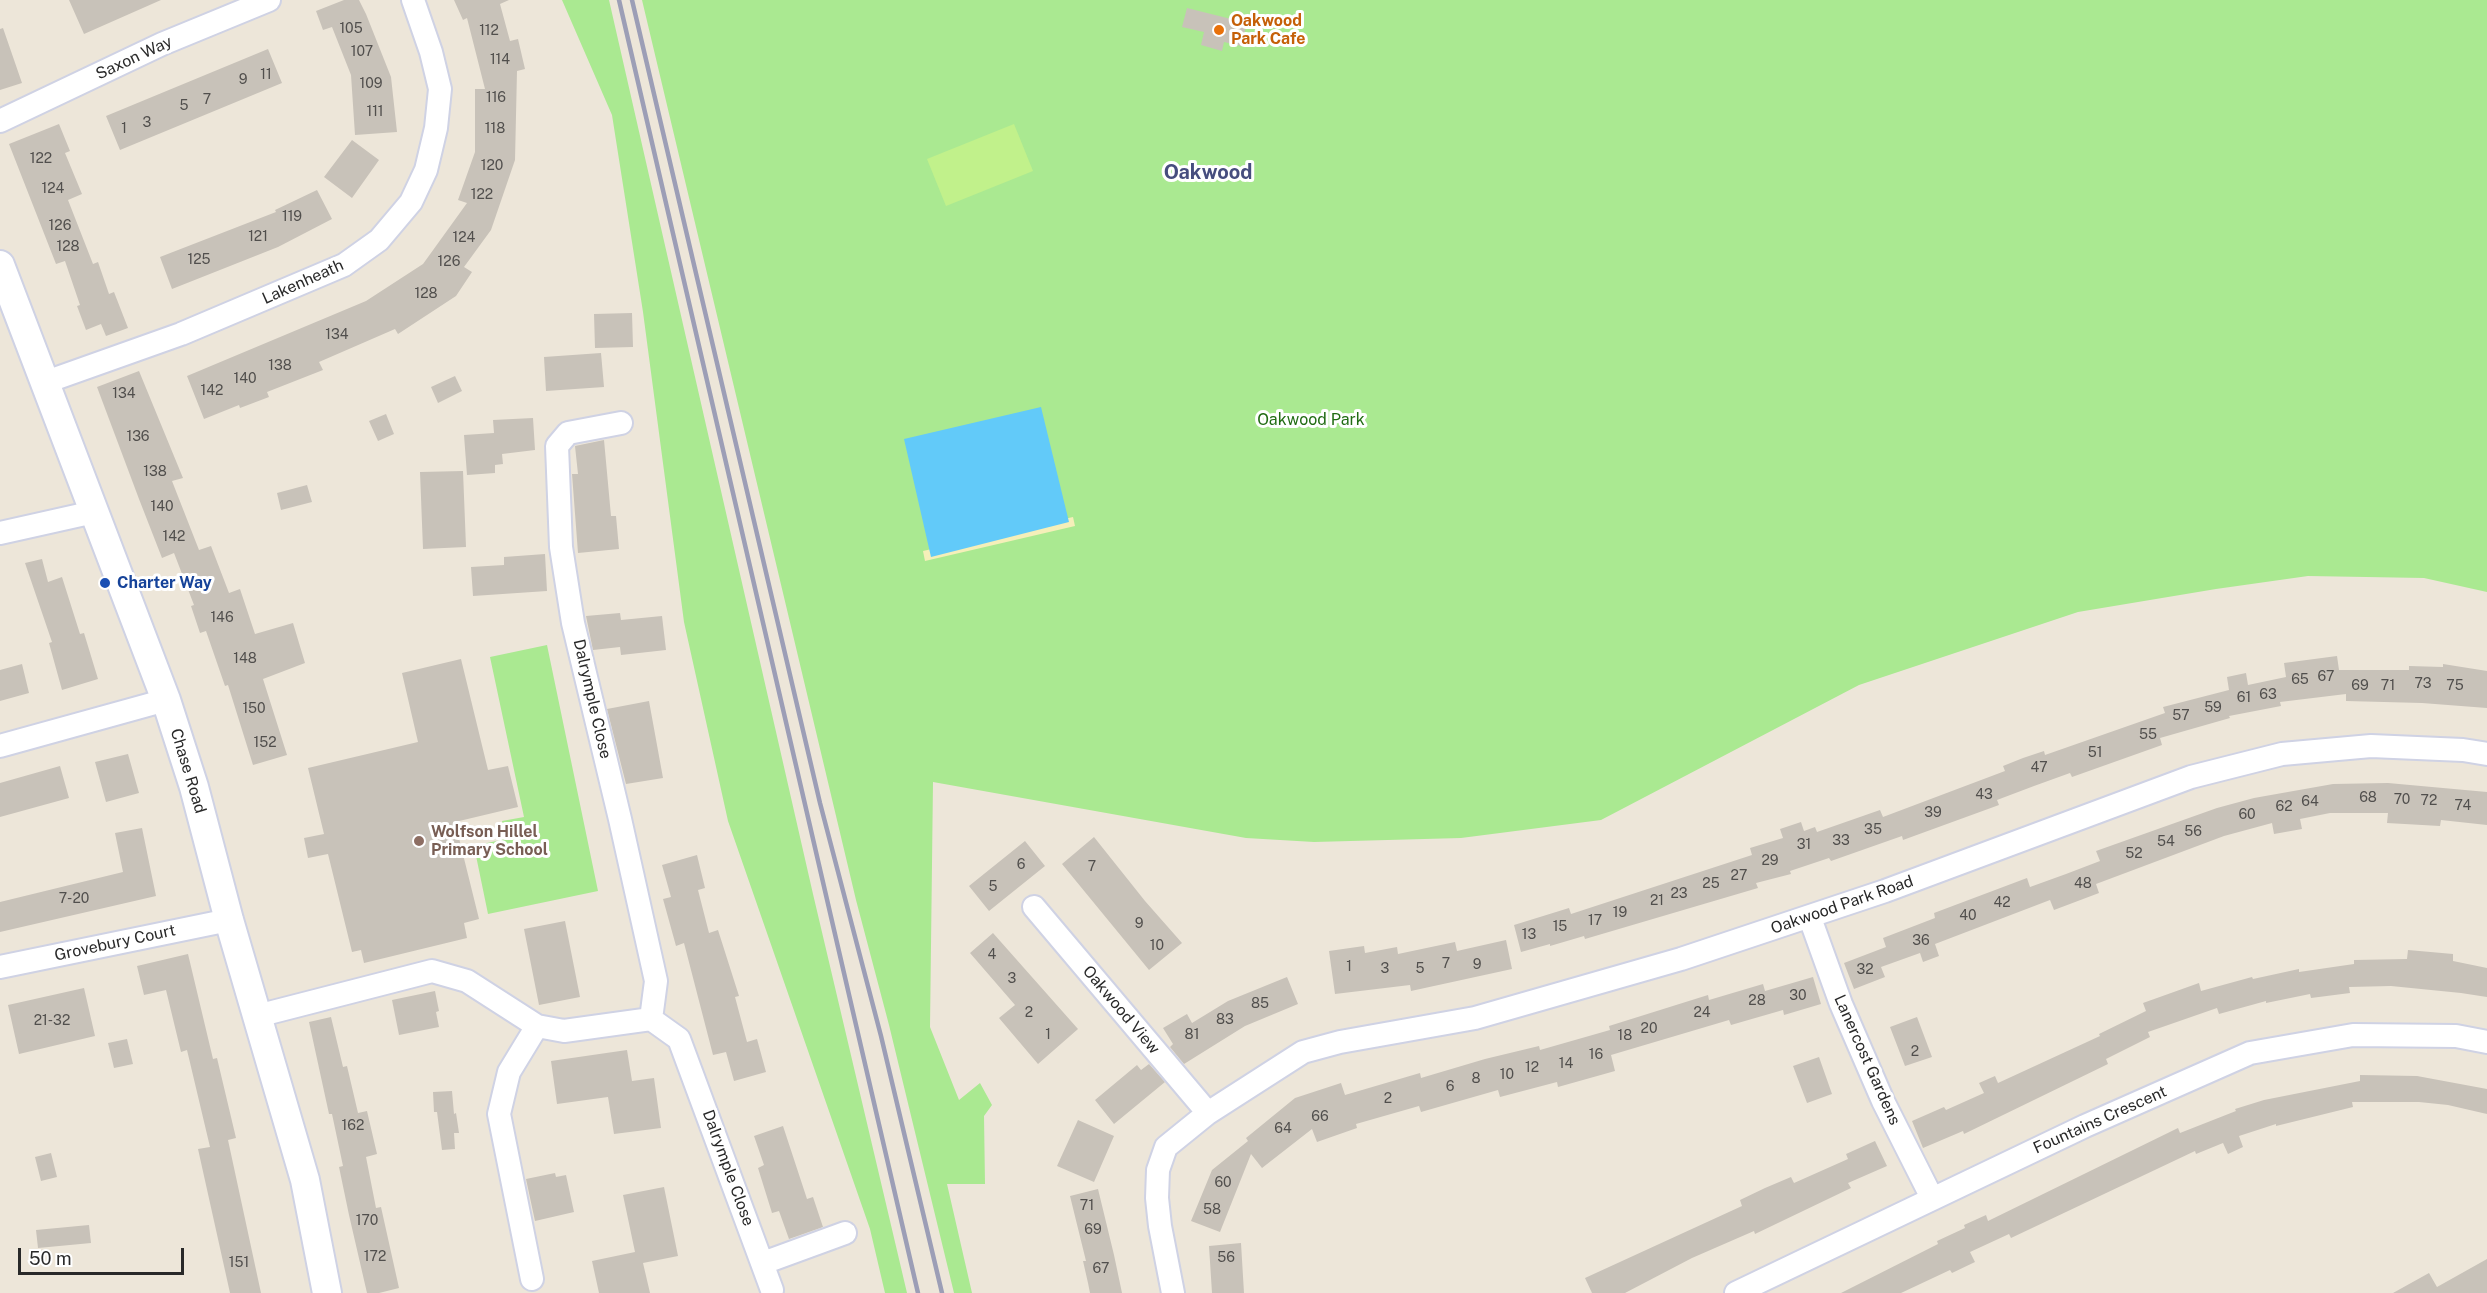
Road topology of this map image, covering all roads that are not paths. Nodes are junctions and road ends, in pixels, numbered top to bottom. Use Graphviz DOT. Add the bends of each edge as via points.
graph roads {
  1 [pos="270,0"];
  2 [pos="413,0"];
  3 [pos="0,121"];
  4 [pos="3,278"];
  5 [pos="46,382"];
  6 [pos="621,423"];
  7 [pos="94,512"];
  8 [pos="0,533"];
  9 [pos="166,700"];
  10 [pos="0,746"];
  11 [pos="2487,754"];
  12 [pos="1034,907"];
  13 [pos="1810,918"];
  14 [pos="229,920"];
  15 [pos="0,967"];
  16 [pos="257,1016"];
  17 [pos="651,1019"];
  18 [pos="537,1026"];
  19 [pos="2487,1042"];
  20 [pos="1208,1113"];
  21 [pos="1932,1198"];
  22 [pos="845,1233"];
  23 [pos="763,1263"];
  24 [pos="532,1279"];
  25 [pos="772,1290"];
  26 [pos="327,1293"];
  27 [pos="1173,1293"];
  28 [pos="1736,1293"];
  1 -- 3 [label="street, Saxon Way" via="162,44"];
  2 -- 5 [label="street, Lakenheath" via="440,89 436,128 426,170 411,202 379,240 344,265 181,334"];
  4 -- 5 [label="street, Chase Road"];
  5 -- 7 [label="street, Chase Road"];
  6 -- 17 [label="street, Dalrymple Close" via="568,433 557,446 558,507 573,623 656,981"];
  7 -- 8 [label="street"];
  7 -- 9 [label="street, Chase Road"];
  9 -- 10 [label="street"];
  9 -- 14 [label="street, Chase Road"];
  11 -- 13 [label="street, Oakwood Park Road" via="2371,746 2282,754 2191,777"];
  12 -- 20 [label="street, Oakwood View"];
  13 -- 20 [label="street, Oakwood Park Road" via="1475,1018 1303,1052"];
  13 -- 21 [label="street, Lanercost Gardens" via="1850,1026"];
  14 -- 15 [label="street, Grovebury Court"];
  14 -- 16 [label="street, Chase Road"];
  16 -- 18 [label="street" via="432,972 467,981"];
  16 -- 26 [label="street, Chase Road" via="305,1180"];
  17 -- 18 [label="street" via="564,1031"];
  17 -- 23 [label="street, Dalrymple Close" via="679,1039"];
  18 -- 24 [label="street" via="509,1072 499,1114"];
  19 -- 21 [label="street, Fountains Crescent" via="2456,1036 2353,1035 2250,1053"];
  20 -- 27 [label="street, Oakwood Park Road" via="1167,1147 1158,1170 1160,1226"];
  21 -- 28 [label="street, Fountains Crescent"];
  22 -- 23 [label="street"];
  23 -- 25 [label="street, Dalrymple Close"];
}
